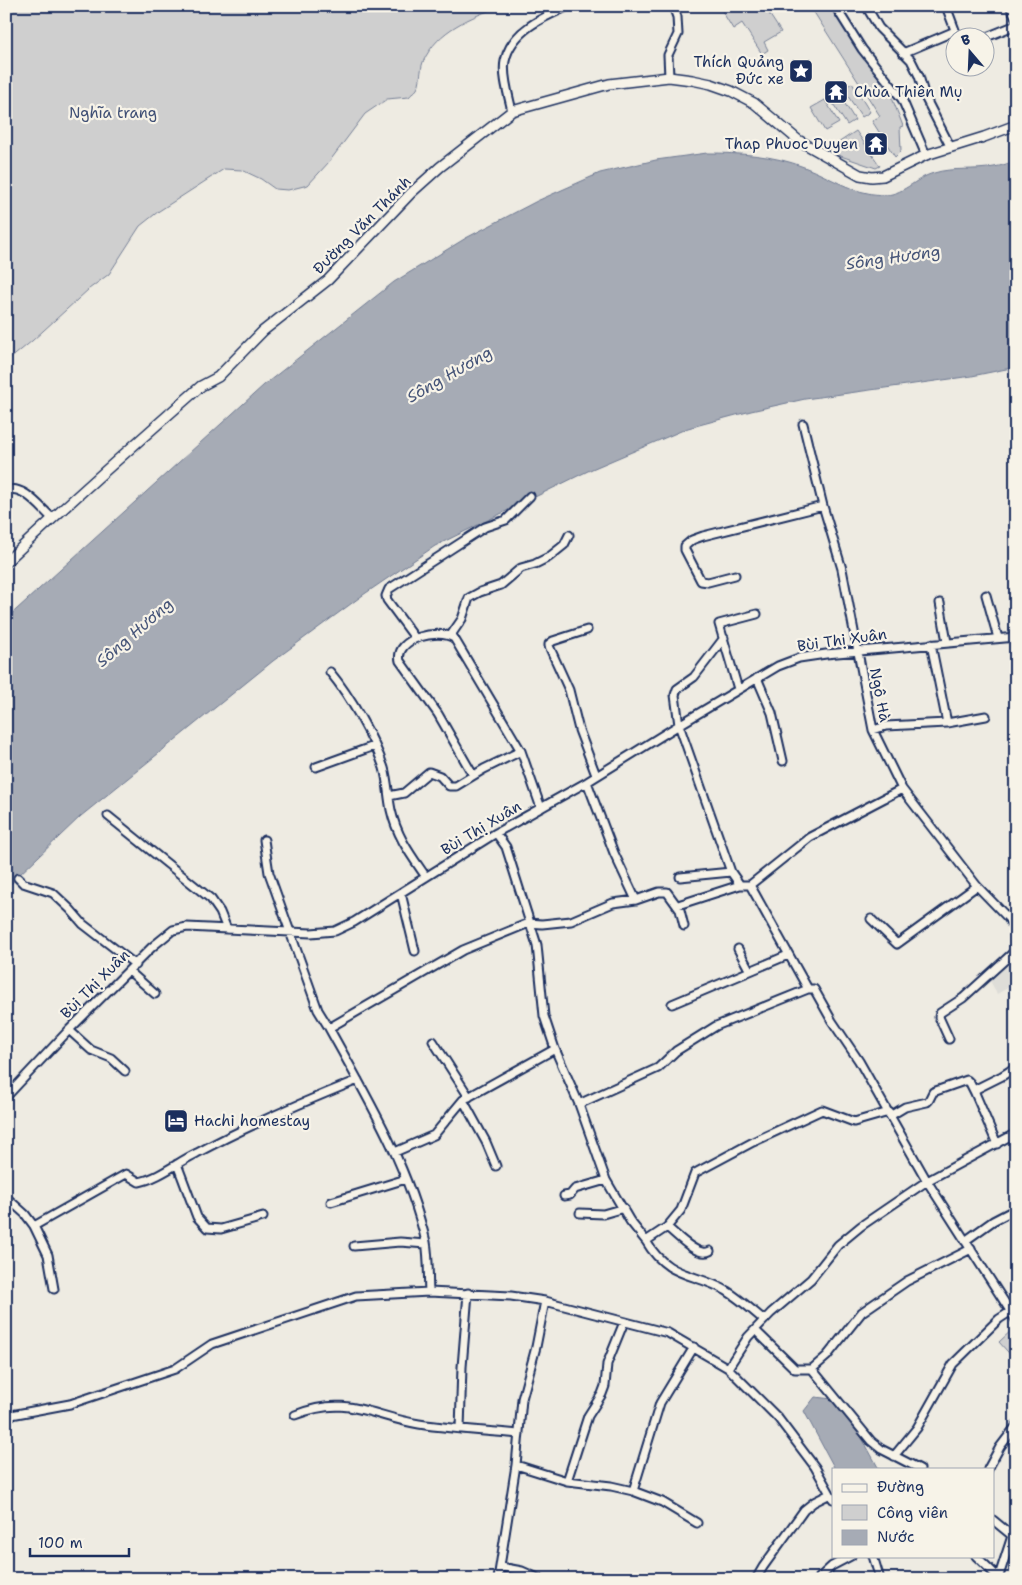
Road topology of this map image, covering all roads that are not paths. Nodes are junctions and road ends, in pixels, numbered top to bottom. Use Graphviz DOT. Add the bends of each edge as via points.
graph roads {
  1 [pos="569,6"];
  2 [pos="673,6"];
  3 [pos="835,6"];
  4 [pos="875,6"];
  5 [pos="946,6"];
  6 [pos="1010,6"];
  7 [pos="867,9"];
  8 [pos="1016,18"];
  9 [pos="1016,25"];
  10 [pos="955,28"];
  11 [pos="994,34"];
  12 [pos="944,39"];
  13 [pos="903,53"];
  14 [pos="669,77"];
  15 [pos="512,111"];
  16 [pos="1016,125"];
  17 [pos="950,146"];
  18 [pos="926,155"];
  19 [pos="803,424"];
  20 [pos="6,491"];
  21 [pos="530,496"];
  22 [pos="823,506"];
  23 [pos="52,518"];
  24 [pos="569,535"];
  25 [pos="6,562"];
  26 [pos="735,575"];
  27 [pos="986,595"];
  28 [pos="940,603"];
  29 [pos="757,614"];
  30 [pos="586,630"];
  31 [pos="450,635"];
  32 [pos="1016,637"];
  33 [pos="415,638"];
  34 [pos="724,638"];
  35 [pos="998,638"];
  36 [pos="947,642"];
  37 [pos="931,644"];
  38 [pos="858,650"];
  39 [pos="330,672"];
  40 [pos="758,678"];
  41 [pos="738,690"];
  42 [pos="986,716"];
  43 [pos="947,722"];
  44 [pos="679,725"];
  45 [pos="873,730"];
  46 [pos="374,746"];
  47 [pos="521,751"];
  48 [pos="783,762"];
  49 [pos="316,767"];
  50 [pos="473,775"];
  51 [pos="596,776"];
  52 [pos="587,782"];
  53 [pos="902,789"];
  54 [pos="389,796"];
  55 [pos="541,808"];
  56 [pos="108,816"];
  57 [pos="496,833"];
  58 [pos="264,840"];
  59 [pos="731,872"];
  60 [pos="426,877"];
  61 [pos="680,877"];
  62 [pos="18,878"];
  63 [pos="740,885"];
  64 [pos="750,885"];
  65 [pos="977,886"];
  66 [pos="401,893"];
  67 [pos="636,900"];
  68 [pos="678,905"];
  69 [pos="871,918"];
  70 [pos="529,923"];
  71 [pos="684,926"];
  72 [pos="227,929"];
  73 [pos="1016,931"];
  74 [pos="291,932"];
  75 [pos="738,949"];
  76 [pos="1016,950"];
  77 [pos="415,952"];
  78 [pos="788,955"];
  79 [pos="136,964"];
  80 [pos="129,971"];
  81 [pos="750,971"];
  82 [pos="808,989"];
  83 [pos="155,994"];
  84 [pos="672,1004"];
  85 [pos="329,1028"];
  86 [pos="69,1030"];
  87 [pos="949,1039"];
  88 [pos="433,1041"];
  89 [pos="554,1049"];
  90 [pos="1016,1066"];
  91 [pos="125,1071"];
  92 [pos="358,1080"];
  93 [pos="9,1088"];
  94 [pos="976,1093"];
  95 [pos="6,1097"];
  96 [pos="466,1098"];
  97 [pos="579,1104"];
  98 [pos="890,1114"];
  99 [pos="1016,1133"];
  100 [pos="997,1144"];
  101 [pos="395,1152"];
  102 [pos="177,1164"];
  103 [pos="496,1166"];
  104 [pos="406,1180"];
  105 [pos="606,1180"];
  106 [pos="927,1181"];
  107 [pos="564,1196"];
  108 [pos="6,1197"];
  109 [pos="331,1202"];
  110 [pos="624,1208"];
  111 [pos="1016,1209"];
  112 [pos="580,1213"];
  113 [pos="263,1217"];
  114 [pos="34,1226"];
  115 [pos="667,1227"];
  116 [pos="646,1241"];
  117 [pos="965,1241"];
  118 [pos="426,1244"];
  119 [pos="354,1246"];
  120 [pos="971,1249"];
  121 [pos="710,1251"];
  122 [pos="54,1289"];
  123 [pos="429,1292"];
  124 [pos="468,1293"];
  125 [pos="545,1301"];
  126 [pos="1013,1310"];
  127 [pos="764,1320"];
  128 [pos="1016,1320"];
  129 [pos="624,1322"];
  130 [pos="755,1330"];
  131 [pos="694,1347"];
  132 [pos="728,1368"];
  133 [pos="812,1369"];
  134 [pos="295,1415"];
  135 [pos="6,1416"];
  136 [pos="1016,1426"];
  137 [pos="460,1429"];
  138 [pos="519,1434"];
  139 [pos="894,1456"];
  140 [pos="516,1465"];
  141 [pos="918,1468"];
  142 [pos="989,1468"];
  143 [pos="568,1481"];
  144 [pos="633,1491"];
  145 [pos="831,1497"];
  146 [pos="994,1521"];
  147 [pos="697,1523"];
  148 [pos="1014,1537"];
  149 [pos="847,1558"];
  150 [pos="874,1558"];
  151 [pos="978,1558"];
  152 [pos="500,1567"];
  153 [pos="998,1578"];
  154 [pos="498,1579"];
  155 [pos="540,1579"];
  156 [pos="756,1579"];
  157 [pos="818,1579"];
  158 [pos="880,1579"];
  1 -- 15 [label="street" via="537,21 519,35 510,48 504,62"];
  2 -- 14 [label="street" via="678,34 668,55"];
  3 -- 18 [label="street" via="862,49 902,99"];
  4 -- 7 [label="street"];
  5 -- 10 [label="street"];
  6 -- 8 [label="street"];
  7 -- 13 [label="street"];
  9 -- 11 [label="street"];
  12 -- 13 [label="street"];
  13 -- 17 [label="street" via="911,60"];
  14 -- 15 [label="main road, Đường Văn Thánh" via="609,84"];
  14 -- 18 [label="main road, Đường Văn Thánh" via="731,91 754,103 817,152 860,175 884,176"];
  15 -- 23 [label="main road, Đường Văn Thánh" via="440,167 328,280 263,331 218,377 200,386"];
  16 -- 17 [label="main road, Đường Văn Thánh" via="984,138"];
  17 -- 18 [label="main road, Đường Văn Thánh"];
  19 -- 22 [label="street, Ngô Hà"];
  20 -- 23 [label="street" via="17,489"];
  21 -- 33 [label="street" via="506,520 485,527 390,589 387,600"];
  22 -- 26 [label="street" via="704,536 685,546 701,581"];
  22 -- 38 [label="street, Ngô Hà" via="842,569"];
  23 -- 25 [label="main road, Đường Văn Thánh"];
  24 -- 31 [label="street" via="564,545 535,564 521,568 502,586 470,598 462,619"];
  27 -- 35 [label="street"];
  28 -- 36 [label="street"];
  29 -- 34 [label="street" via="720,623"];
  30 -- 51 [label="street" via="553,640 549,646 569,690"];
  31 -- 33 [label="street"];
  31 -- 47 [label="street" via="459,644"];
  32 -- 35 [label="street, Bùi Thị Xuân"];
  33 -- 50 [label="street" via="400,650 400,661 438,714"];
  34 -- 41 [label="street"];
  34 -- 44 [label="street" via="694,678 677,689"];
  35 -- 36 [label="street, Bùi Thị Xuân"];
  36 -- 37 [label="street, Bùi Thị Xuân"];
  37 -- 38 [label="street, Bùi Thị Xuân"];
  37 -- 43 [label="street"];
  38 -- 40 [label="street, Bùi Thị Xuân" via="799,658"];
  38 -- 45 [label="street, Ngô Hà"];
  39 -- 46 [label="street" via="347,695"];
  40 -- 41 [label="street, Bùi Thị Xuân"];
  40 -- 48 [label="street" via="772,713"];
  41 -- 44 [label="street, Bùi Thị Xuân"];
  42 -- 43 [label="street"];
  43 -- 45 [label="street" via="886,726"];
  44 -- 51 [label="street, Bùi Thị Xuân"];
  44 -- 59 [label="street"];
  45 -- 53 [label="street, Ngô Hà"];
  46 -- 49 [label="street"];
  46 -- 54 [label="street" via="383,767"];
  47 -- 50 [label="street"];
  47 -- 55 [label="street"];
  50 -- 54 [label="street" via="452,787 440,776 429,772 404,793"];
  51 -- 52 [label="street, Bùi Thị Xuân"];
  52 -- 55 [label="street, Bùi Thị Xuân"];
  52 -- 67 [label="street"];
  53 -- 64 [label="street" via="810,837"];
  53 -- 65 [label="street, Ngô Hà"];
  54 -- 60 [label="street" via="403,844"];
  55 -- 57 [label="street, Bùi Thị Xuân"];
  56 -- 72 [label="street" via="211,899"];
  57 -- 60 [label="street, Bùi Thị Xuân"];
  57 -- 70 [label="street" via="506,847"];
  58 -- 74 [label="street" via="269,873"];
  59 -- 61 [label="street"];
  59 -- 63 [label="street"];
  60 -- 66 [label="street, Bùi Thị Xuân"];
  62 -- 79 [label="street" via="53,893 83,924"];
  63 -- 64 [label="street"];
  63 -- 68 [label="street"];
  64 -- 78 [label="street"];
  65 -- 69 [label="street" via="897,944"];
  65 -- 73 [label="street, Ngô Hà"];
  66 -- 74 [label="street, Bùi Thị Xuân" via="335,931"];
  66 -- 77 [label="street"];
  67 -- 68 [label="street" via="667,892"];
  67 -- 70 [label="street" via="613,903 571,921"];
  68 -- 71 [label="street"];
  70 -- 85 [label="street" via="463,950"];
  70 -- 89 [label="street" via="538,945 544,1016"];
  72 -- 74 [label="street, Bùi Thị Xuân"];
  72 -- 79 [label="street, Bùi Thị Xuân" via="187,927 173,930"];
  74 -- 85 [label="street" via="318,1010"];
  75 -- 81 [label="street"];
  76 -- 87 [label="street" via="964,998 940,1013"];
  78 -- 81 [label="street"];
  78 -- 82 [label="street"];
  79 -- 80 [label="street, Bùi Thị Xuân"];
  80 -- 83 [label="street"];
  80 -- 86 [label="street, Bùi Thị Xuân"];
  81 -- 84 [label="street"];
  82 -- 97 [label="street" via="716,1026 676,1051 658,1068"];
  82 -- 98 [label="street" via="814,989"];
  85 -- 92 [label="street"];
  86 -- 91 [label="street" via="91,1050 111,1058"];
  86 -- 93 [label="street, Bùi Thị Xuân"];
  88 -- 96 [label="street"];
  89 -- 96 [label="street"];
  89 -- 97 [label="street"];
  90 -- 94 [label="street" via="978,1087"];
  92 -- 101 [label="street"];
  92 -- 102 [label="street" via="297,1104"];
  93 -- 95 [label="street, Bùi Thị Xuân"];
  94 -- 98 [label="street" via="967,1080 933,1092 927,1102"];
  94 -- 100 [label="street"];
  96 -- 101 [label="street" via="434,1135"];
  96 -- 103 [label="street"];
  97 -- 105 [label="street"];
  98 -- 106 [label="street"];
  98 -- 115 [label="street" via="854,1122 822,1110 752,1142 695,1173 681,1210"];
  99 -- 100 [label="street"];
  100 -- 106 [label="street"];
  101 -- 104 [label="street"];
  102 -- 113 [label="street" via="197,1217 207,1228 221,1229"];
  102 -- 114 [label="street" via="139,1182 126,1174"];
  104 -- 109 [label="street"];
  104 -- 118 [label="street"];
  105 -- 107 [label="street"];
  105 -- 110 [label="street"];
  106 -- 117 [label="street"];
  106 -- 127 [label="street" via="838,1245 812,1279"];
  108 -- 114 [label="street"];
  110 -- 112 [label="street" via="604,1214"];
  110 -- 116 [label="street"];
  111 -- 117 [label="street" via="993,1220"];
  114 -- 122 [label="street" via="48,1255"];
  115 -- 116 [label="street"];
  115 -- 121 [label="street" via="699,1252"];
  116 -- 127 [label="street" via="667,1266 727,1291"];
  117 -- 120 [label="street"];
  118 -- 119 [label="street" via="400,1242"];
  118 -- 123 [label="street"];
  120 -- 126 [label="street"];
  120 -- 133 [label="street" via="907,1280 862,1312 827,1356"];
  123 -- 124 [label="street"];
  123 -- 135 [label="street" via="356,1296 212,1344 175,1369 70,1404"];
  124 -- 125 [label="street"];
  124 -- 137 [label="street"];
  125 -- 129 [label="street"];
  125 -- 138 [label="street" via="522,1399"];
  126 -- 128 [label="street"];
  126 -- 139 [label="street" via="953,1364 917,1428"];
  127 -- 130 [label="street"];
  129 -- 131 [label="street" via="668,1333"];
  129 -- 143 [label="street" via="610,1356 602,1394 588,1416"];
  130 -- 132 [label="street"];
  130 -- 133 [label="street" via="795,1369"];
  131 -- 132 [label="street"];
  131 -- 144 [label="street" via="660,1402"];
  132 -- 145 [label="street" via="778,1418 815,1467"];
  133 -- 139 [label="street" via="870,1441"];
  134 -- 137 [label="street" via="316,1407 353,1407 418,1424"];
  136 -- 142 [label="street"];
  137 -- 138 [label="street"];
  138 -- 140 [label="street"];
  139 -- 141 [label="street"];
  140 -- 143 [label="street"];
  140 -- 152 [label="street"];
  143 -- 144 [label="street"];
  144 -- 147 [label="street" via="662,1502"];
  145 -- 156 [label="street" via="814,1502 804,1510"];
  146 -- 148 [label="street"];
  148 -- 153 [label="street"];
  149 -- 157 [label="street"];
  150 -- 158 [label="street"];
  151 -- 153 [label="street"];
  152 -- 154 [label="street"];
  152 -- 155 [label="street"];
}
